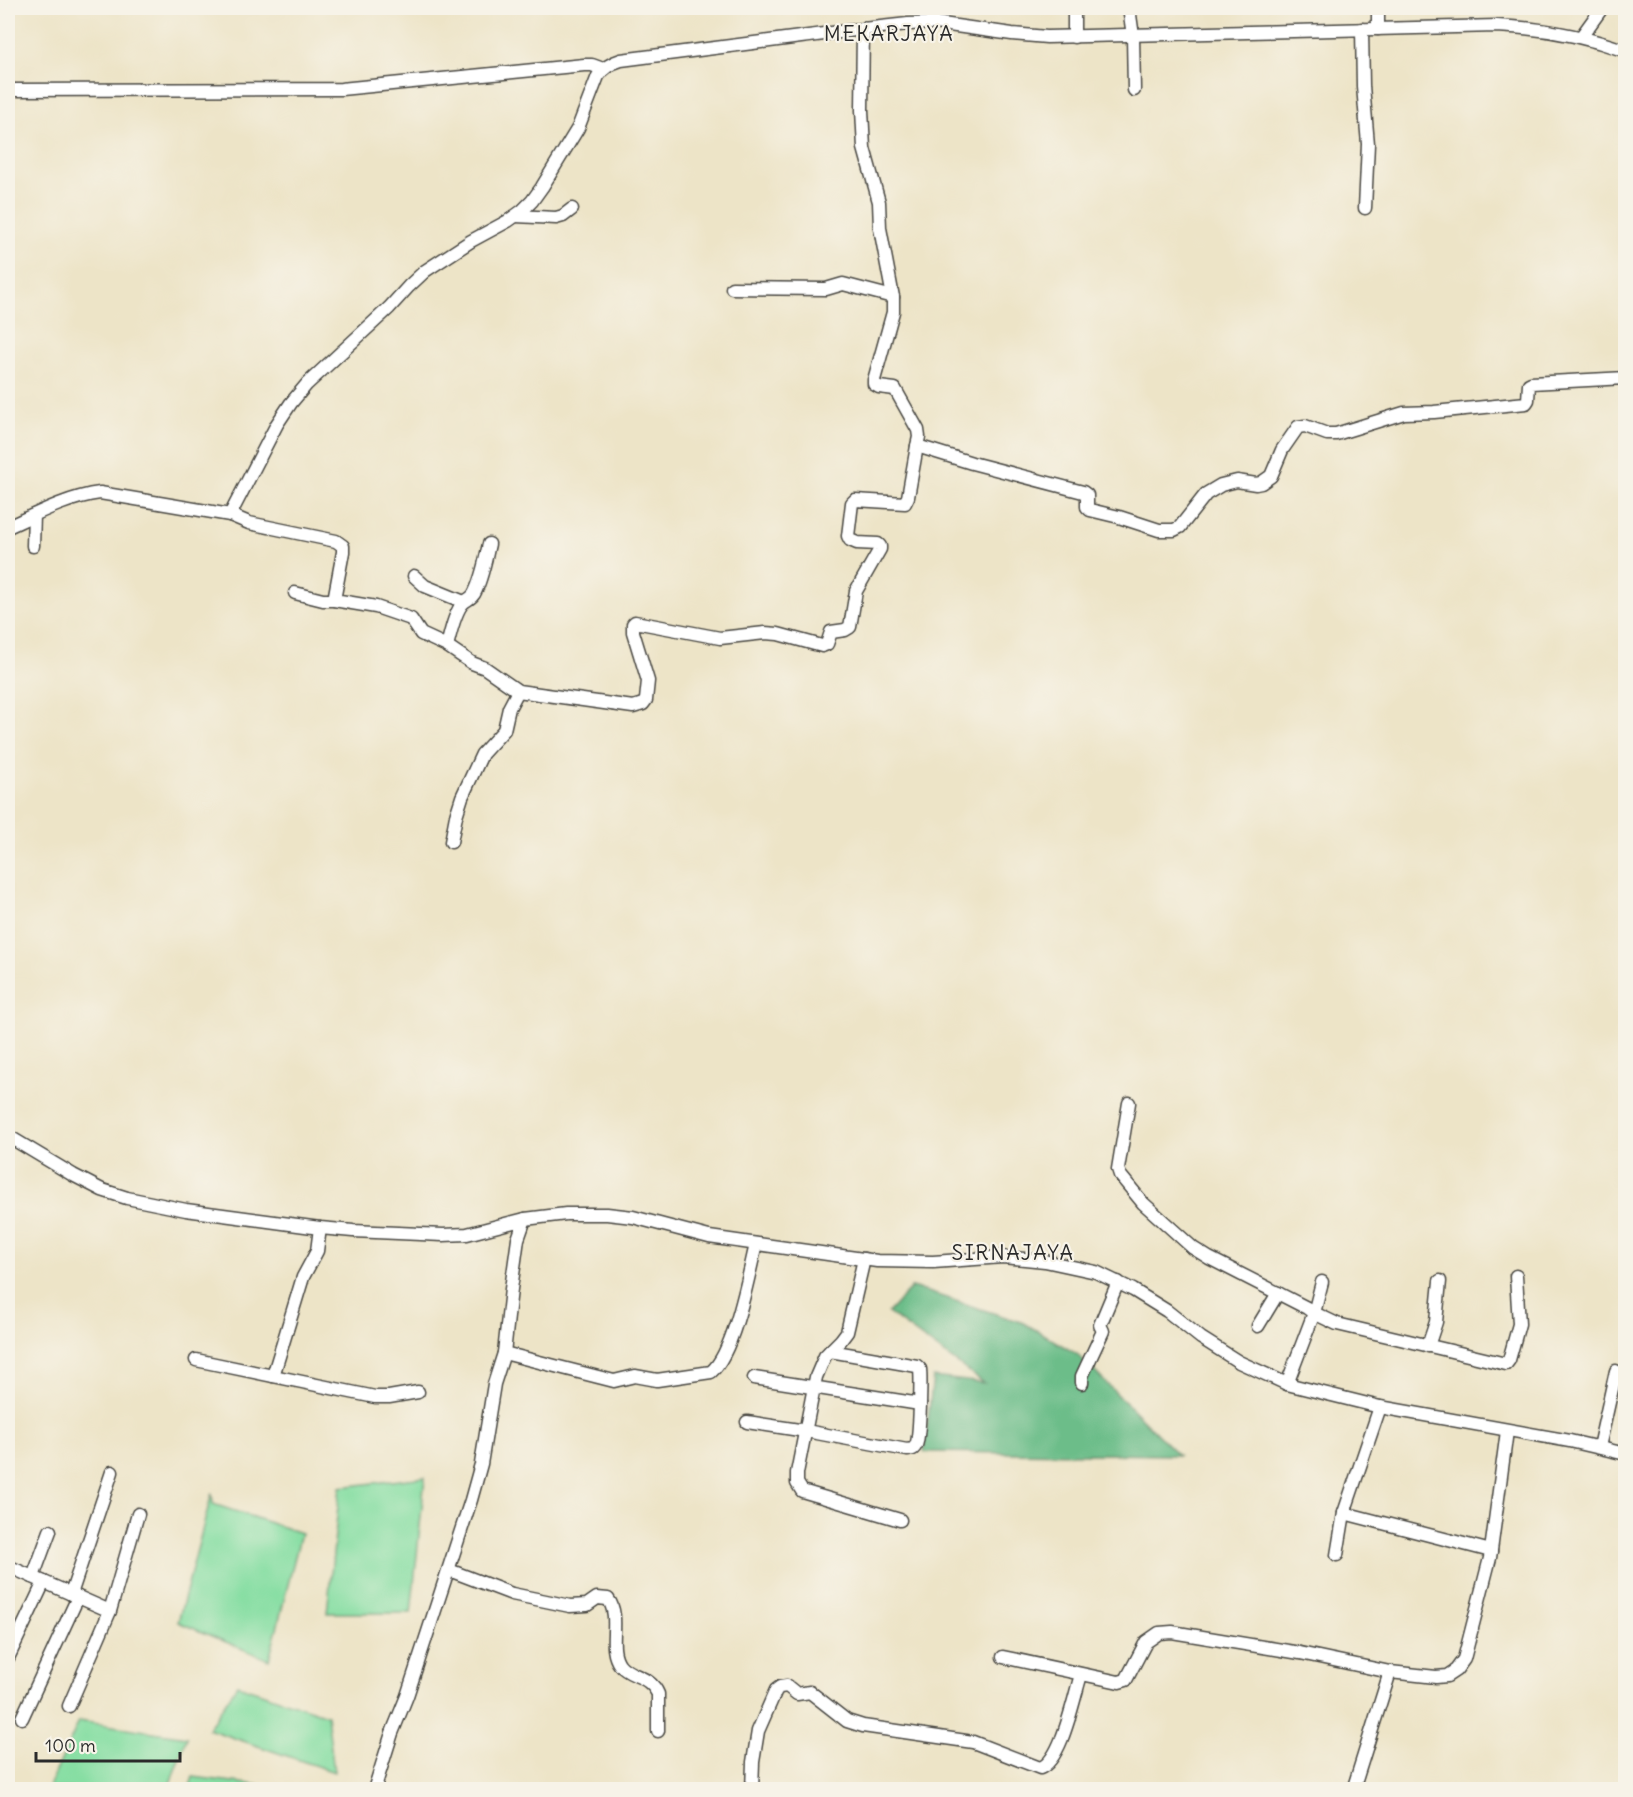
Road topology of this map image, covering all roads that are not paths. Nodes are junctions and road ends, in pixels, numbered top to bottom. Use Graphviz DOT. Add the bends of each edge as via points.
graph roads {
  1 [pos="1074,8"];
  2 [pos="1129,8"];
  3 [pos="1378,8"];
  4 [pos="1602,8"];
  5 [pos="863,29"];
  6 [pos="1362,29"];
  7 [pos="1378,29"];
  8 [pos="1133,36"];
  9 [pos="1074,37"];
  10 [pos="1581,37"];
  11 [pos="1626,51"];
  12 [pos="603,69"];
  13 [pos="8,90"];
  14 [pos="1134,90"];
  15 [pos="1365,208"];
  16 [pos="572,209"];
  17 [pos="516,216"];
  18 [pos="732,288"];
  19 [pos="893,297"];
  20 [pos="1626,378"];
  21 [pos="917,446"];
  22 [pos="33,515"];
  23 [pos="230,515"];
  24 [pos="8,527"];
  25 [pos="489,544"];
  26 [pos="33,546"];
  27 [pos="414,576"];
  28 [pos="295,593"];
  29 [pos="334,600"];
  30 [pos="464,602"];
  31 [pos="447,646"];
  32 [pos="518,691"];
  33 [pos="451,842"];
  34 [pos="1129,1102"];
  35 [pos="8,1136"];
  36 [pos="525,1219"];
  37 [pos="320,1228"];
  38 [pos="756,1244"];
  39 [pos="864,1259"];
  40 [pos="1516,1276"];
  41 [pos="1440,1281"];
  42 [pos="1118,1282"];
  43 [pos="1322,1282"];
  44 [pos="1278,1293"];
  45 [pos="1314,1313"];
  46 [pos="1258,1326"];
  47 [pos="1428,1346"];
  48 [pos="830,1351"];
  49 [pos="504,1353"];
  50 [pos="196,1360"];
  51 [pos="1616,1371"];
  52 [pos="273,1376"];
  53 [pos="754,1378"];
  54 [pos="1082,1383"];
  55 [pos="1287,1384"];
  56 [pos="814,1386"];
  57 [pos="418,1392"];
  58 [pos="920,1404"];
  59 [pos="1380,1407"];
  60 [pos="747,1422"];
  61 [pos="806,1431"];
  62 [pos="1507,1431"];
  63 [pos="1599,1447"];
  64 [pos="1626,1454"];
  65 [pos="112,1472"];
  66 [pos="1344,1513"];
  67 [pos="138,1514"];
  68 [pos="900,1520"];
  69 [pos="50,1531"];
  70 [pos="1491,1551"];
  71 [pos="1337,1555"];
  72 [pos="449,1570"];
  73 [pos="8,1574"];
  74 [pos="38,1580"];
  75 [pos="74,1595"];
  76 [pos="110,1611"];
  77 [pos="8,1658"];
  78 [pos="1003,1658"];
  79 [pos="1390,1672"];
  80 [pos="1081,1675"];
  81 [pos="69,1706"];
  82 [pos="22,1719"];
  83 [pos="658,1731"];
  84 [pos="374,1790"];
  85 [pos="752,1790"];
  86 [pos="1353,1790"];
  1 -- 9 [label="street"];
  2 -- 8 [label="street"];
  3 -- 7 [label="street"];
  4 -- 10 [label="street"];
  5 -- 9 [label="street" via="935,23 1031,36"];
  5 -- 12 [label="street" via="621,60"];
  5 -- 19 [label="street" via="864,148 879,202 881,240"];
  6 -- 7 [label="street"];
  6 -- 8 [label="street"];
  6 -- 15 [label="street" via="1368,144"];
  7 -- 10 [label="street" via="1497,26 1538,28"];
  8 -- 9 [label="street"];
  8 -- 14 [label="street"];
  10 -- 11 [label="street"];
  12 -- 13 [label="street" via="584,65 341,89"];
  12 -- 17 [label="street" via="579,128 542,187"];
  16 -- 17 [label="street" via="556,218"];
  17 -- 23 [label="street" via="425,271 307,384 277,424"];
  18 -- 19 [label="street" via="826,289 843,284"];
  19 -- 21 [label="street" via="893,312 874,384 895,389 918,430"];
  20 -- 21 [label="street" via="1531,383 1526,403 1404,413 1336,434 1300,426 1271,476 1256,484 1237,481 1221,485 1206,494 1180,527 1166,531 1089,510 1083,492"];
  21 -- 32 [label="street" via="905,503 853,501 850,540 878,544 880,549 856,591 850,627 831,632 827,644 765,633 720,638 635,622 633,632 648,681 647,697 638,707"];
  22 -- 23 [label="street" via="100,493"];
  22 -- 24 [label="street"];
  22 -- 26 [label="street"];
  23 -- 29 [label="street" via="249,523 336,541 344,552"];
  25 -- 30 [label="street" via="474,594"];
  27 -- 30 [label="street" via="425,586"];
  28 -- 29 [label="street"];
  29 -- 31 [label="street" via="376,607 411,619 422,634"];
  30 -- 31 [label="street"];
  31 -- 32 [label="street"];
  32 -- 33 [label="street" via="504,730 482,754 462,797"];
  34 -- 44 [label="street" via="1120,1175 1143,1203 1193,1248"];
  35 -- 37 [label="street" via="73,1175 127,1198"];
  36 -- 37 [label="street" via="467,1234"];
  36 -- 38 [label="street" via="566,1214 620,1215"];
  36 -- 49 [label="street" via="518,1239"];
  37 -- 52 [label="street" via="317,1251 303,1277"];
  38 -- 39 [label="street"];
  38 -- 49 [label="street" via="738,1316 722,1360 711,1372 657,1380 635,1376 614,1381"];
  39 -- 42 [label="street" via="909,1262 1003,1257 1096,1272"];
  39 -- 48 [label="street" via="847,1332"];
  40 -- 47 [label="street" via="1519,1324 1508,1363"];
  41 -- 47 [label="street" via="1436,1322"];
  42 -- 54 [label="street"];
  42 -- 55 [label="street" via="1239,1362"];
  43 -- 45 [label="street"];
  44 -- 45 [label="street"];
  44 -- 46 [label="street"];
  45 -- 47 [label="street" via="1337,1324"];
  45 -- 55 [label="street"];
  48 -- 56 [label="street" via="820,1364"];
  48 -- 58 [label="street" via="917,1366"];
  49 -- 72 [label="street" via="481,1464"];
  50 -- 52 [label="street"];
  51 -- 63 [label="street"];
  52 -- 57 [label="street" via="375,1397"];
  53 -- 56 [label="street"];
  55 -- 59 [label="street"];
  56 -- 58 [label="street"];
  56 -- 61 [label="street"];
  58 -- 61 [label="street" via="913,1449"];
  59 -- 62 [label="street"];
  59 -- 66 [label="street"];
  60 -- 61 [label="street"];
  61 -- 68 [label="street" via="797,1473 802,1491"];
  62 -- 63 [label="street"];
  62 -- 70 [label="street"];
  63 -- 64 [label="street"];
  65 -- 75 [label="street"];
  66 -- 70 [label="street"];
  66 -- 71 [label="street"];
  67 -- 76 [label="street"];
  69 -- 74 [label="street"];
  70 -- 79 [label="street" via="1464,1659 1456,1670 1436,1677"];
  72 -- 83 [label="street" via="512,1594 570,1606 608,1599 614,1614 620,1664 656,1688"];
  72 -- 84 [label="street"];
  73 -- 74 [label="street" via="10,1568"];
  74 -- 75 [label="street"];
  74 -- 77 [label="street"];
  75 -- 76 [label="street"];
  75 -- 82 [label="street"];
  76 -- 81 [label="street"];
  78 -- 80 [label="street"];
  79 -- 80 [label="street" via="1172,1632 1159,1633 1146,1642 1123,1682"];
  79 -- 86 [label="street"];
  80 -- 85 [label="street" via="1062,1740 1047,1766 1040,1768 973,1742 863,1726 847,1721 810,1692 797,1694 788,1686 780,1687 758,1731"];
}
